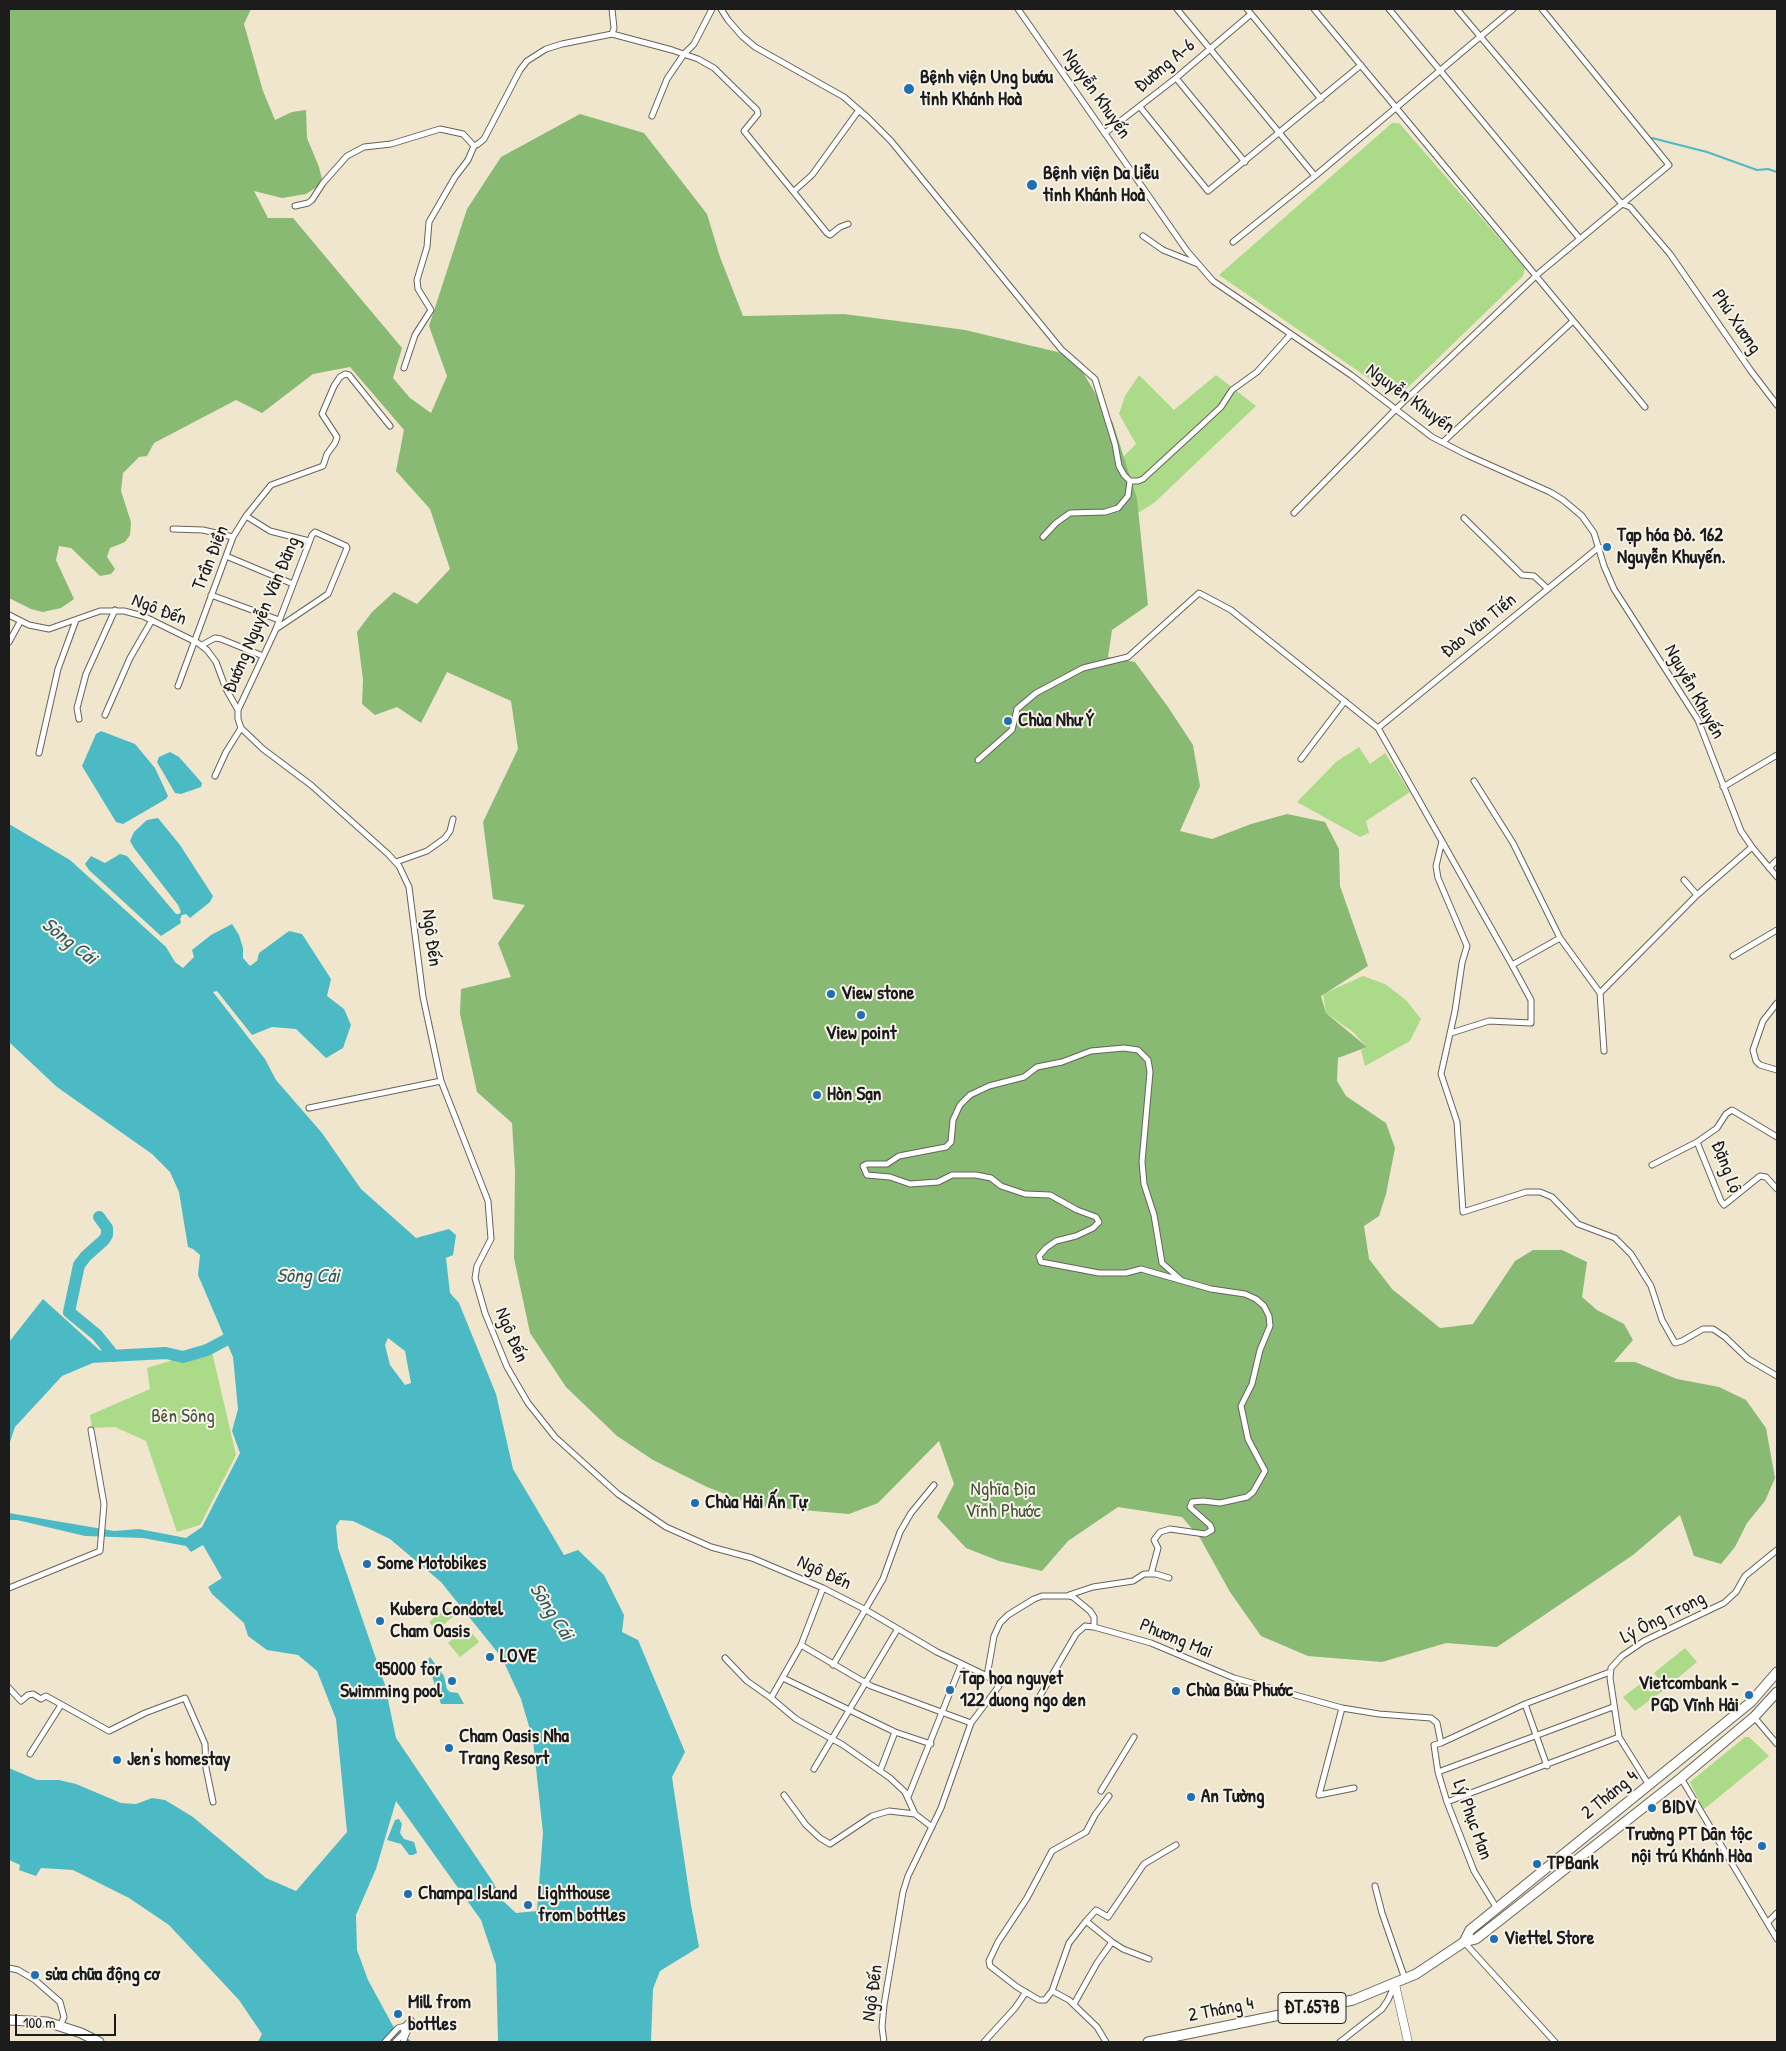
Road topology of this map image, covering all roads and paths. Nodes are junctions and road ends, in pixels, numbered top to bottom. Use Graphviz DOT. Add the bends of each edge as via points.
graph roads {
  1 [pos="612,9"];
  2 [pos="712,9"];
  3 [pos="721,9"];
  4 [pos="1018,9"];
  5 [pos="1177,9"];
  6 [pos="1247,9"];
  7 [pos="1314,9"];
  8 [pos="1389,9"];
  9 [pos="1457,9"];
  10 [pos="1513,9"];
  11 [pos="1542,9"];
  12 [pos="1251,14"];
  13 [pos="612,34"];
  14 [pos="1480,36"];
  15 [pos="1210,49"];
  16 [pos="684,54"];
  17 [pos="1361,65"];
  18 [pos="1440,70"];
  19 [pos="1176,78"];
  20 [pos="1321,99"];
  21 [pos="1140,107"];
  22 [pos="1396,107"];
  23 [pos="860,110"];
  24 [pos="652,116"];
  25 [pos="1105,133"];
  26 [pos="1279,134"];
  27 [pos="474,146"];
  28 [pos="1245,162"];
  29 [pos="1314,176"];
  30 [pos="794,191"];
  31 [pos="1622,204"];
  32 [pos="295,206"];
  33 [pos="848,224"];
  34 [pos="1143,236"];
  35 [pos="1580,239"];
  36 [pos="1233,242"];
  37 [pos="1198,264"];
  38 [pos="1536,276"];
  39 [pos="1573,320"];
  40 [pos="1291,334"];
  41 [pos="404,368"];
  42 [pos="1777,405"];
  43 [pos="1645,407"];
  44 [pos="1395,410"];
  45 [pos="390,426"];
  46 [pos="1443,442"];
  47 [pos="1130,481"];
  48 [pos="1294,513"];
  49 [pos="246,516"];
  50 [pos="1464,518"];
  51 [pos="173,529"];
  52 [pos="234,537"];
  53 [pos="1043,537"];
  54 [pos="310,541"];
  55 [pos="1599,547"];
  56 [pos="226,556"];
  57 [pos="293,584"];
  58 [pos="1548,589"];
  59 [pos="211,594"];
  60 [pos="115,610"];
  61 [pos="9,615"];
  62 [pos="76,620"];
  63 [pos="152,620"];
  64 [pos="279,620"];
  65 [pos="20,622"];
  66 [pos="276,629"];
  67 [pos="194,640"];
  68 [pos="9,642"];
  69 [pos="202,645"];
  70 [pos="263,656"];
  71 [pos="178,686"];
  72 [pos="1344,701"];
  73 [pos="238,710"];
  74 [pos="105,714"];
  75 [pos="79,719"];
  76 [pos="241,728"];
  77 [pos="1378,728"];
  78 [pos="39,753"];
  79 [pos="1777,755"];
  80 [pos="1301,759"];
  81 [pos="978,760"];
  82 [pos="215,776"];
  83 [pos="1474,781"];
  84 [pos="1724,787"];
  85 [pos="452,819"];
  86 [pos="1442,841"];
  87 [pos="1752,847"];
  88 [pos="1777,860"];
  89 [pos="396,862"];
  90 [pos="1769,868"];
  91 [pos="1777,877"];
  92 [pos="1684,880"];
  93 [pos="1697,895"];
  94 [pos="1777,930"];
  95 [pos="1560,938"];
  96 [pos="1733,956"];
  97 [pos="1512,966"];
  98 [pos="1600,993"];
  99 [pos="1777,1003"];
  100 [pos="1451,1033"];
  101 [pos="1604,1051"];
  102 [pos="1777,1070"];
  103 [pos="441,1080"];
  104 [pos="309,1108"];
  105 [pos="1777,1137"];
  106 [pos="1697,1142"];
  107 [pos="1652,1165"];
  108 [pos="1777,1189"];
  109 [pos="1180,1279"];
  110 [pos="1777,1376"];
  111 [pos="91,1430"];
  112 [pos="934,1485"];
  113 [pos="1777,1550"];
  114 [pos="1151,1574"];
  115 [pos="1169,1578"];
  116 [pos="9,1588"];
  117 [pos="823,1588"];
  118 [pos="1069,1596"];
  119 [pos="866,1610"];
  120 [pos="1094,1627"];
  121 [pos="897,1630"];
  122 [pos="801,1645"];
  123 [pos="725,1658"];
  124 [pos="833,1665"];
  125 [pos="961,1665"];
  126 [pos="1610,1672"];
  127 [pos="1777,1672"];
  128 [pos="987,1676"];
  129 [pos="784,1678"];
  130 [pos="865,1683"];
  131 [pos="9,1688"];
  132 [pos="1777,1692"];
  133 [pos="770,1698"];
  134 [pos="1037,1701"];
  135 [pos="1751,1702"];
  136 [pos="1525,1704"];
  137 [pos="61,1705"];
  138 [pos="1613,1707"];
  139 [pos="1342,1708"];
  140 [pos="848,1710"];
  141 [pos="943,1712"];
  142 [pos="1754,1717"];
  143 [pos="971,1723"];
  144 [pos="895,1732"];
  145 [pos="1537,1736"];
  146 [pos="1134,1737"];
  147 [pos="1619,1737"];
  148 [pos="831,1738"];
  149 [pos="1441,1743"];
  150 [pos="931,1744"];
  151 [pos="1777,1744"];
  152 [pos="30,1754"];
  153 [pos="1547,1766"];
  154 [pos="814,1769"];
  155 [pos="880,1771"];
  156 [pos="1438,1772"];
  157 [pos="1681,1778"];
  158 [pos="1649,1784"];
  159 [pos="1354,1788"];
  160 [pos="1101,1792"];
  161 [pos="784,1795"];
  162 [pos="1109,1796"];
  163 [pos="908,1797"];
  164 [pos="213,1802"];
  165 [pos="1447,1802"];
  166 [pos="915,1814"];
  167 [pos="932,1827"];
  168 [pos="1176,1845"];
  169 [pos="1375,1886"];
  170 [pos="1496,1907"];
  171 [pos="1777,1913"];
  172 [pos="1086,1921"];
  173 [pos="1768,1922"];
  174 [pos="1777,1939"];
  175 [pos="1112,1942"];
  176 [pos="1464,1942"];
  177 [pos="1149,1959"];
  178 [pos="9,1968"];
  179 [pos="1405,1979"];
  180 [pos="1395,1984"];
  181 [pos="1052,1991"];
  182 [pos="1026,1992"];
  183 [pos="1074,2004"];
  184 [pos="9,2020"];
  185 [pos="60,2026"];
  186 [pos="405,2026"];
  187 [pos="99,2042"];
  188 [pos="385,2042"];
  189 [pos="395,2042"];
  190 [pos="403,2042"];
  191 [pos="884,2042"];
  192 [pos="984,2042"];
  193 [pos="1106,2042"];
  194 [pos="1148,2042"];
  195 [pos="1340,2042"];
  196 [pos="1408,2042"];
  197 [pos="1555,2042"];
  1 -- 13 [label="street"];
  2 -- 16 [label="street" via="698,39"];
  3 -- 23 [label="street" via="755,47 821,83"];
  4 -- 25 [label="street, Nguyễn Khuyến"];
  5 -- 15 [label="street"];
  6 -- 12 [label="street"];
  7 -- 17 [label="street"];
  8 -- 18 [label="street"];
  9 -- 14 [label="street, Phú Xương"];
  10 -- 14 [label="street"];
  11 -- 31 [label="street" via="1669,165"];
  12 -- 15 [label="street, Đường A-6"];
  12 -- 20 [label="street"];
  13 -- 16 [label="street"];
  13 -- 27 [label="street" via="546,49 527,62 484,139"];
  14 -- 18 [label="street"];
  14 -- 31 [label="street, Phú Xương"];
  15 -- 19 [label="street, Đường A-6"];
  15 -- 26 [label="street"];
  16 -- 24 [label="street" via="667,80"];
  16 -- 30 [label="street" via="714,68 757,110 758,114 744,131"];
  17 -- 20 [label="street"];
  17 -- 22 [label="street"];
  18 -- 22 [label="street"];
  18 -- 35 [label="street"];
  19 -- 21 [label="street, Đường A-6"];
  19 -- 28 [label="street"];
  20 -- 26 [label="street"];
  21 -- 25 [label="street, Đường A-6"];
  21 -- 28 [label="street" via="1208,191"];
  22 -- 29 [label="street"];
  22 -- 38 [label="street"];
  23 -- 30 [label="street" via="812,175"];
  23 -- 47 [label="street" via="891,141 1061,349 1091,374 1100,390 1119,466"];
  25 -- 37 [label="street, Nguyễn Khuyến"];
  26 -- 28 [label="street"];
  26 -- 29 [label="street"];
  27 -- 32 [label="street" via="463,134 440,129 386,145 364,147 347,156 312,200"];
  27 -- 41 [label="street" via="429,222 427,247 417,280 418,289 431,310 414,335"];
  29 -- 36 [label="street"];
  30 -- 33 [label="street" via="828,235"];
  31 -- 35 [label="street"];
  31 -- 42 [label="street, Phú Xương" via="1630,207 1670,254"];
  34 -- 37 [label="street" via="1163,250"];
  35 -- 38 [label="street"];
  37 -- 40 [label="street, Nguyễn Khuyến" via="1213,281"];
  38 -- 39 [label="street"];
  38 -- 44 [label="street"];
  39 -- 43 [label="street"];
  39 -- 46 [label="street"];
  40 -- 44 [label="street, Nguyễn Khuyến"];
  40 -- 47 [label="street" via="1250,379 1237,385 1221,407 1149,474 1138,481"];
  44 -- 46 [label="street, Nguyễn Khuyến"];
  44 -- 48 [label="street"];
  45 -- 49 [label="street, Trần Điền" via="349,375 340,377 322,414 337,437 323,466 271,485"];
  46 -- 55 [label="street, Nguyễn Khuyến" via="1563,500 1589,525"];
  47 -- 53 [label="street" via="1128,496 1118,508 1105,512 1070,513"];
  49 -- 52 [label="street, Trần Điền"];
  49 -- 54 [label="street" via="270,532"];
  50 -- 58 [label="street" via="1522,575 1534,576"];
  51 -- 52 [label="street" via="203,530"];
  52 -- 56 [label="street, Trần Điền"];
  54 -- 57 [label="street, Đướng Nguyễn Văn Đăng"];
  54 -- 66 [label="street, Đướng Nguyễn Văn Đăng" via="315,532 348,548 328,594"];
  55 -- 58 [label="street, Đào Văn Tiến"];
  55 -- 84 [label="street, Nguyễn Khuyến" via="1614,589 1698,720"];
  56 -- 57 [label="street"];
  56 -- 59 [label="street, Trần Điền"];
  57 -- 64 [label="street, Đướng Nguyễn Văn Đăng"];
  58 -- 77 [label="street, Đào Văn Tiến"];
  59 -- 64 [label="street"];
  59 -- 67 [label="street, Trần Điền"];
  60 -- 62 [label="street, Ngô Đến" via="100,611"];
  60 -- 63 [label="street, Ngô Đến"];
  60 -- 75 [label="street" via="86,674 77,708"];
  61 -- 65 [label="street, Ngô Đến"];
  62 -- 65 [label="street, Ngô Đến" via="49,629"];
  62 -- 78 [label="street" via="58,669"];
  63 -- 67 [label="street, Ngô Đến"];
  63 -- 74 [label="street" via="130,658"];
  64 -- 66 [label="street, Đướng Nguyễn Văn Đăng"];
  65 -- 68 [label="street"];
  66 -- 70 [label="street, Đướng Nguyễn Văn Đăng"];
  67 -- 69 [label="street, Ngô Đến"];
  67 -- 71 [label="street, Trần Điền"];
  69 -- 70 [label="street" via="221,638"];
  69 -- 73 [label="street, Ngô Đến" via="216,662"];
  70 -- 73 [label="street, Đướng Nguyễn Văn Đăng"];
  72 -- 77 [label="street"];
  72 -- 80 [label="street"];
  72 -- 81 [label="street" via="1231,610 1199,593 1128,657 1083,668 1036,693 1017,709 1012,730"];
  73 -- 76 [label="street, Ngô Đến"];
  76 -- 82 [label="street"];
  76 -- 89 [label="street, Ngô Đến" via="263,750 311,785"];
  77 -- 86 [label="street"];
  79 -- 84 [label="street"];
  83 -- 95 [label="street" via="1513,843"];
  84 -- 87 [label="street, Nguyễn Khuyến" via="1736,821"];
  85 -- 89 [label="street" via="445,838 427,851"];
  86 -- 97 [label="street"];
  86 -- 100 [label="street" via="1436,866 1438,878 1467,946"];
  87 -- 90 [label="street, Nguyễn Khuyến"];
  87 -- 93 [label="street"];
  88 -- 90 [label="street"];
  89 -- 103 [label="street, Ngô Đến" via="409,887 423,997"];
  90 -- 91 [label="street, Nguyễn Khuyến"];
  92 -- 93 [label="street"];
  93 -- 98 [label="street"];
  94 -- 96 [label="street"];
  95 -- 97 [label="street"];
  95 -- 98 [label="street"];
  97 -- 100 [label="street" via="1531,1000 1531,1023 1489,1021"];
  98 -- 101 [label="street"];
  99 -- 102 [label="street" via="1763,1021 1753,1050 1760,1065"];
  100 -- 110 [label="street" via="1441,1074 1457,1122 1463,1212 1526,1192 1540,1192 1552,1197 1578,1224 1614,1238 1625,1247 1651,1286 1662,1320 1675,1343 1703,1329 1713,1329 1748,1359"];
  103 -- 104 [label="street"];
  103 -- 117 [label="street, Ngô Đến" via="488,1201 491,1239 477,1266 476,1278 485,1313 507,1367 541,1421 580,1462 646,1515 712,1547 752,1558"];
  105 -- 106 [label="street, Đặng Lộ" via="1732,1110 1717,1128"];
  106 -- 107 [label="street"];
  106 -- 108 [label="street, Đặng Lộ" via="1724,1205 1760,1176 1766,1177"];
  109 -- 109 [label="street" via="1141,1269 1126,1273 1099,1272 1042,1262 1039,1256 1046,1248 1093,1228 1099,1222 1096,1217 1050,1195 1025,1194 1001,1186 990,1178 952,1174 938,1182 910,1184 890,1177 867,1175 863,1166 887,1164 899,1156 946,1147 951,1142 953,1120 960,1105 989,1086 1024,1078 1037,1067 1091,1051 1138,1050 1148,1060 1150,1072 1142,1162 1144,1184 1154,1215 1162,1263"];
  109 -- 114 [label="street" via="1250,1296 1267,1311 1270,1326 1250,1390 1241,1406 1248,1439 1265,1470 1247,1497 1220,1503 1192,1502 1190,1507 1210,1525 1212,1532 1160,1532 1154,1540 1158,1548"];
  111 -- 116 [label="street" via="103,1496 100,1551"];
  112 -- 119 [label="street" via="900,1532 886,1572"];
  113 -- 126 [label="street, Lý Ông Trọng" via="1744,1576 1736,1592 1724,1603 1644,1642 1622,1656"];
  114 -- 115 [label="street"];
  114 -- 118 [label="street"];
  117 -- 119 [label="street, Ngô Đến"];
  117 -- 122 [label="street"];
  118 -- 120 [label="street" via="1090,1611"];
  118 -- 128 [label="street" via="1042,1596 1004,1619 994,1636"];
  119 -- 121 [label="street, Ngô Đến"];
  119 -- 124 [label="street"];
  120 -- 134 [label="street" via="1085,1626 1078,1631"];
  120 -- 139 [label="street, Phương Mai" via="1166,1648 1234,1678"];
  121 -- 125 [label="street, Ngô Đến"];
  121 -- 130 [label="street"];
  122 -- 124 [label="street"];
  122 -- 129 [label="street"];
  123 -- 133 [label="street" via="747,1681"];
  124 -- 130 [label="street"];
  125 -- 128 [label="street, Ngô Đến"];
  125 -- 141 [label="street"];
  126 -- 136 [label="street"];
  126 -- 138 [label="street"];
  127 -- 135 [label="main road, 2 Tháng 4 / ĐT.657B"];
  128 -- 143 [label="street, Ngô Đến" via="999,1686"];
  129 -- 133 [label="street"];
  129 -- 140 [label="street"];
  130 -- 140 [label="street"];
  130 -- 141 [label="street"];
  131 -- 137 [label="street" via="22,1701 33,1694 41,1699 46,1696"];
  132 -- 142 [label="main road, 2 Tháng 4 / ĐT.657B"];
  133 -- 148 [label="street" via="796,1719"];
  135 -- 142 [label="main road"];
  135 -- 158 [label="main road, 2 Tháng 4 / ĐT.657B"];
  136 -- 145 [label="street"];
  136 -- 149 [label="street"];
  137 -- 152 [label="street"];
  137 -- 164 [label="street" via="109,1731 185,1698 205,1744"];
  138 -- 145 [label="street"];
  138 -- 147 [label="street"];
  139 -- 149 [label="street, Phương Mai" via="1431,1718 1437,1723"];
  139 -- 159 [label="street" via="1319,1795"];
  140 -- 144 [label="street"];
  140 -- 148 [label="street"];
  141 -- 143 [label="street"];
  141 -- 150 [label="street"];
  142 -- 151 [label="street"];
  142 -- 157 [label="main road, 2 Tháng 4 / ĐT.657B"];
  143 -- 167 [label="street, Ngô Đến"];
  144 -- 150 [label="street"];
  144 -- 155 [label="street"];
  145 -- 153 [label="street"];
  145 -- 156 [label="street"];
  146 -- 160 [label="street"];
  147 -- 153 [label="street"];
  147 -- 158 [label="street"];
  148 -- 154 [label="street"];
  148 -- 155 [label="street"];
  149 -- 156 [label="street, Lý Phục Man" via="1434,1745"];
  150 -- 163 [label="street"];
  153 -- 165 [label="street"];
  155 -- 163 [label="street"];
  156 -- 165 [label="street, Lý Phục Man"];
  157 -- 173 [label="street"];
  157 -- 176 [label="main road, 2 Tháng 4 / ĐT.657B" via="1476,1939"];
  158 -- 170 [label="main road, 2 Tháng 4 / ĐT.657B"];
  161 -- 166 [label="street" via="806,1825 830,1844 872,1816 889,1811"];
  162 -- 182 [label="street" via="1086,1832 1052,1851 989,1961 990,1966"];
  163 -- 166 [label="street"];
  165 -- 170 [label="street, Lý Phục Man" via="1474,1870"];
  166 -- 167 [label="street"];
  167 -- 191 [label="street, Ngô Đến" via="903,1892 884,2004"];
  168 -- 172 [label="street" via="1144,1864 1108,1917 1096,1910"];
  169 -- 179 [label="street"];
  170 -- 176 [label="main road, 2 Tháng 4 / ĐT.657B" via="1470,1930"];
  171 -- 173 [label="street"];
  172 -- 175 [label="street"];
  172 -- 181 [label="street" via="1069,1943"];
  173 -- 174 [label="street"];
  175 -- 177 [label="street"];
  175 -- 183 [label="street"];
  176 -- 179 [label="main road, 2 Tháng 4 / ĐT.657B"];
  176 -- 197 [label="street"];
  178 -- 185 [label="street" via="35,1980 60,2002 64,2017"];
  179 -- 180 [label="main road, 2 Tháng 4 / ĐT.657B"];
  180 -- 194 [label="main road, 2 Tháng 4 / ĐT.657B" via="1353,2000"];
  180 -- 195 [label="street" via="1382,2010"];
  180 -- 196 [label="street"];
  181 -- 182 [label="street" via="1045,2000"];
  181 -- 183 [label="street"];
  182 -- 192 [label="street"];
  183 -- 193 [label="street" via="1097,2027"];
  184 -- 185 [label="main road"];
  185 -- 187 [label="main road"];
  186 -- 188 [label="street" via="398,2028"];
  186 -- 189 [label="street"];
  186 -- 190 [label="street" via="411,2020"];
}
